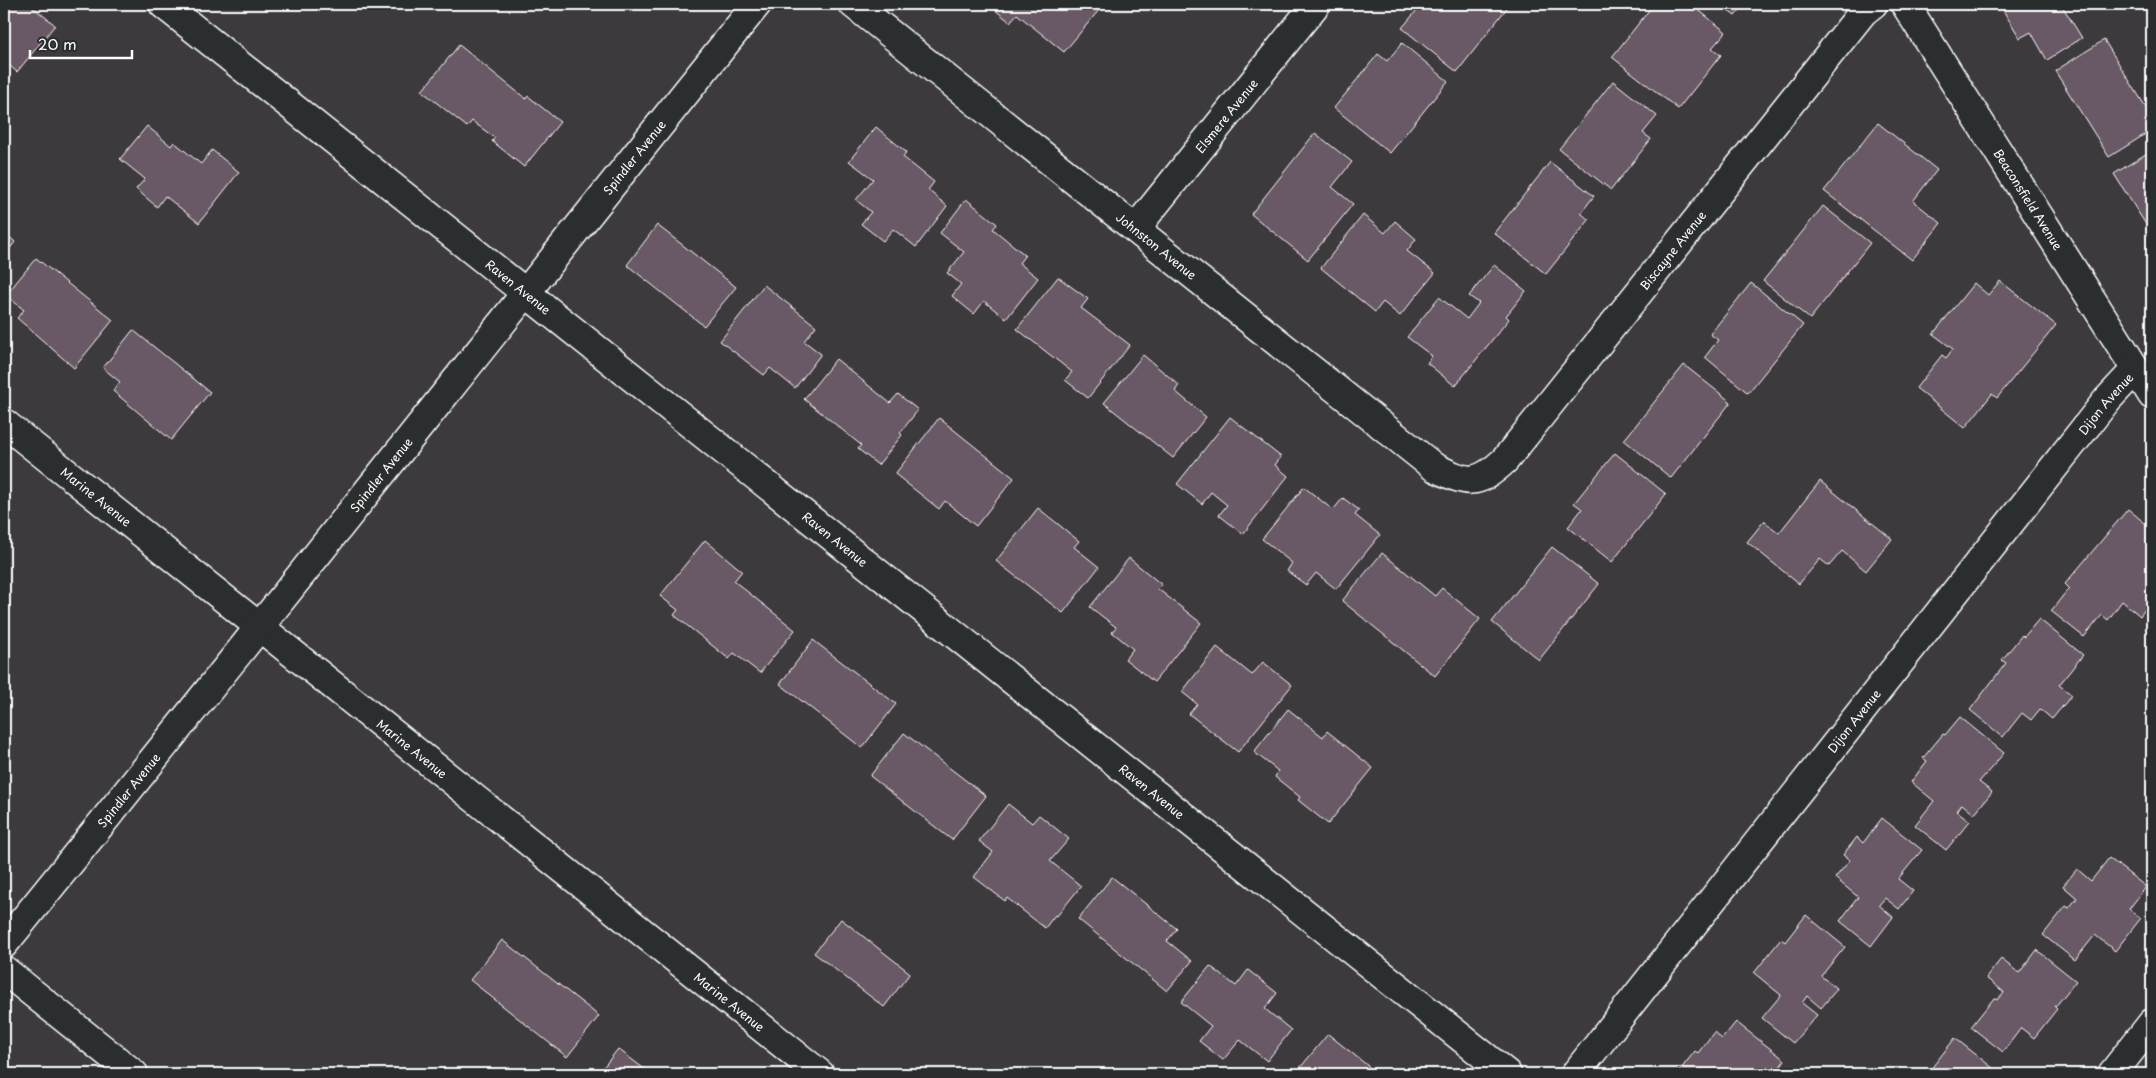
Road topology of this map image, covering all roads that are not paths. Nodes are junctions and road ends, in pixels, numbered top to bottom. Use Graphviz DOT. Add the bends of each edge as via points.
graph roads {
  1 [pos="163,4"];
  2 [pos="758,4"];
  3 [pos="853,4"];
  4 [pos="1316,4"];
  5 [pos="1873,4"];
  6 [pos="1905,4"];
  7 [pos="1136,228"];
  8 [pos="525,293"];
  9 [pos="2136,369"];
  10 [pos="2152,395"];
  11 [pos="4,423"];
  12 [pos="1462,480"];
  13 [pos="260,627"];
  14 [pos="4,944"];
  15 [pos="4,970"];
  16 [pos="2152,1023"];
  17 [pos="134,1074"];
  18 [pos="820,1074"];
  19 [pos="1507,1074"];
  20 [pos="1575,1074"];
  21 [pos="2112,1074"];
  1 -- 8 [label="street, Raven Avenue"];
  2 -- 8 [label="street, Spindler Avenue"];
  3 -- 7 [label="street, Johnston Avenue"];
  4 -- 7 [label="street, Elsmere Avenue"];
  5 -- 12 [label="street, Biscayne Avenue" via="1863,12 1505,460 1477,479"];
  6 -- 9 [label="street, Beaconsfield Avenue"];
  7 -- 12 [label="street, Johnston Avenue" via="1434,467"];
  8 -- 13 [label="street, Spindler Avenue"];
  8 -- 19 [label="street, Raven Avenue"];
  9 -- 10 [label="street, Beaconsfield Avenue"];
  9 -- 20 [label="street, Dijon Avenue" via="2107,400"];
  11 -- 13 [label="street, Marine Avenue"];
  13 -- 14 [label="street, Spindler Avenue"];
  13 -- 18 [label="street, Marine Avenue"];
  15 -- 17 [label="street"];
  16 -- 21 [label="street"];
}
